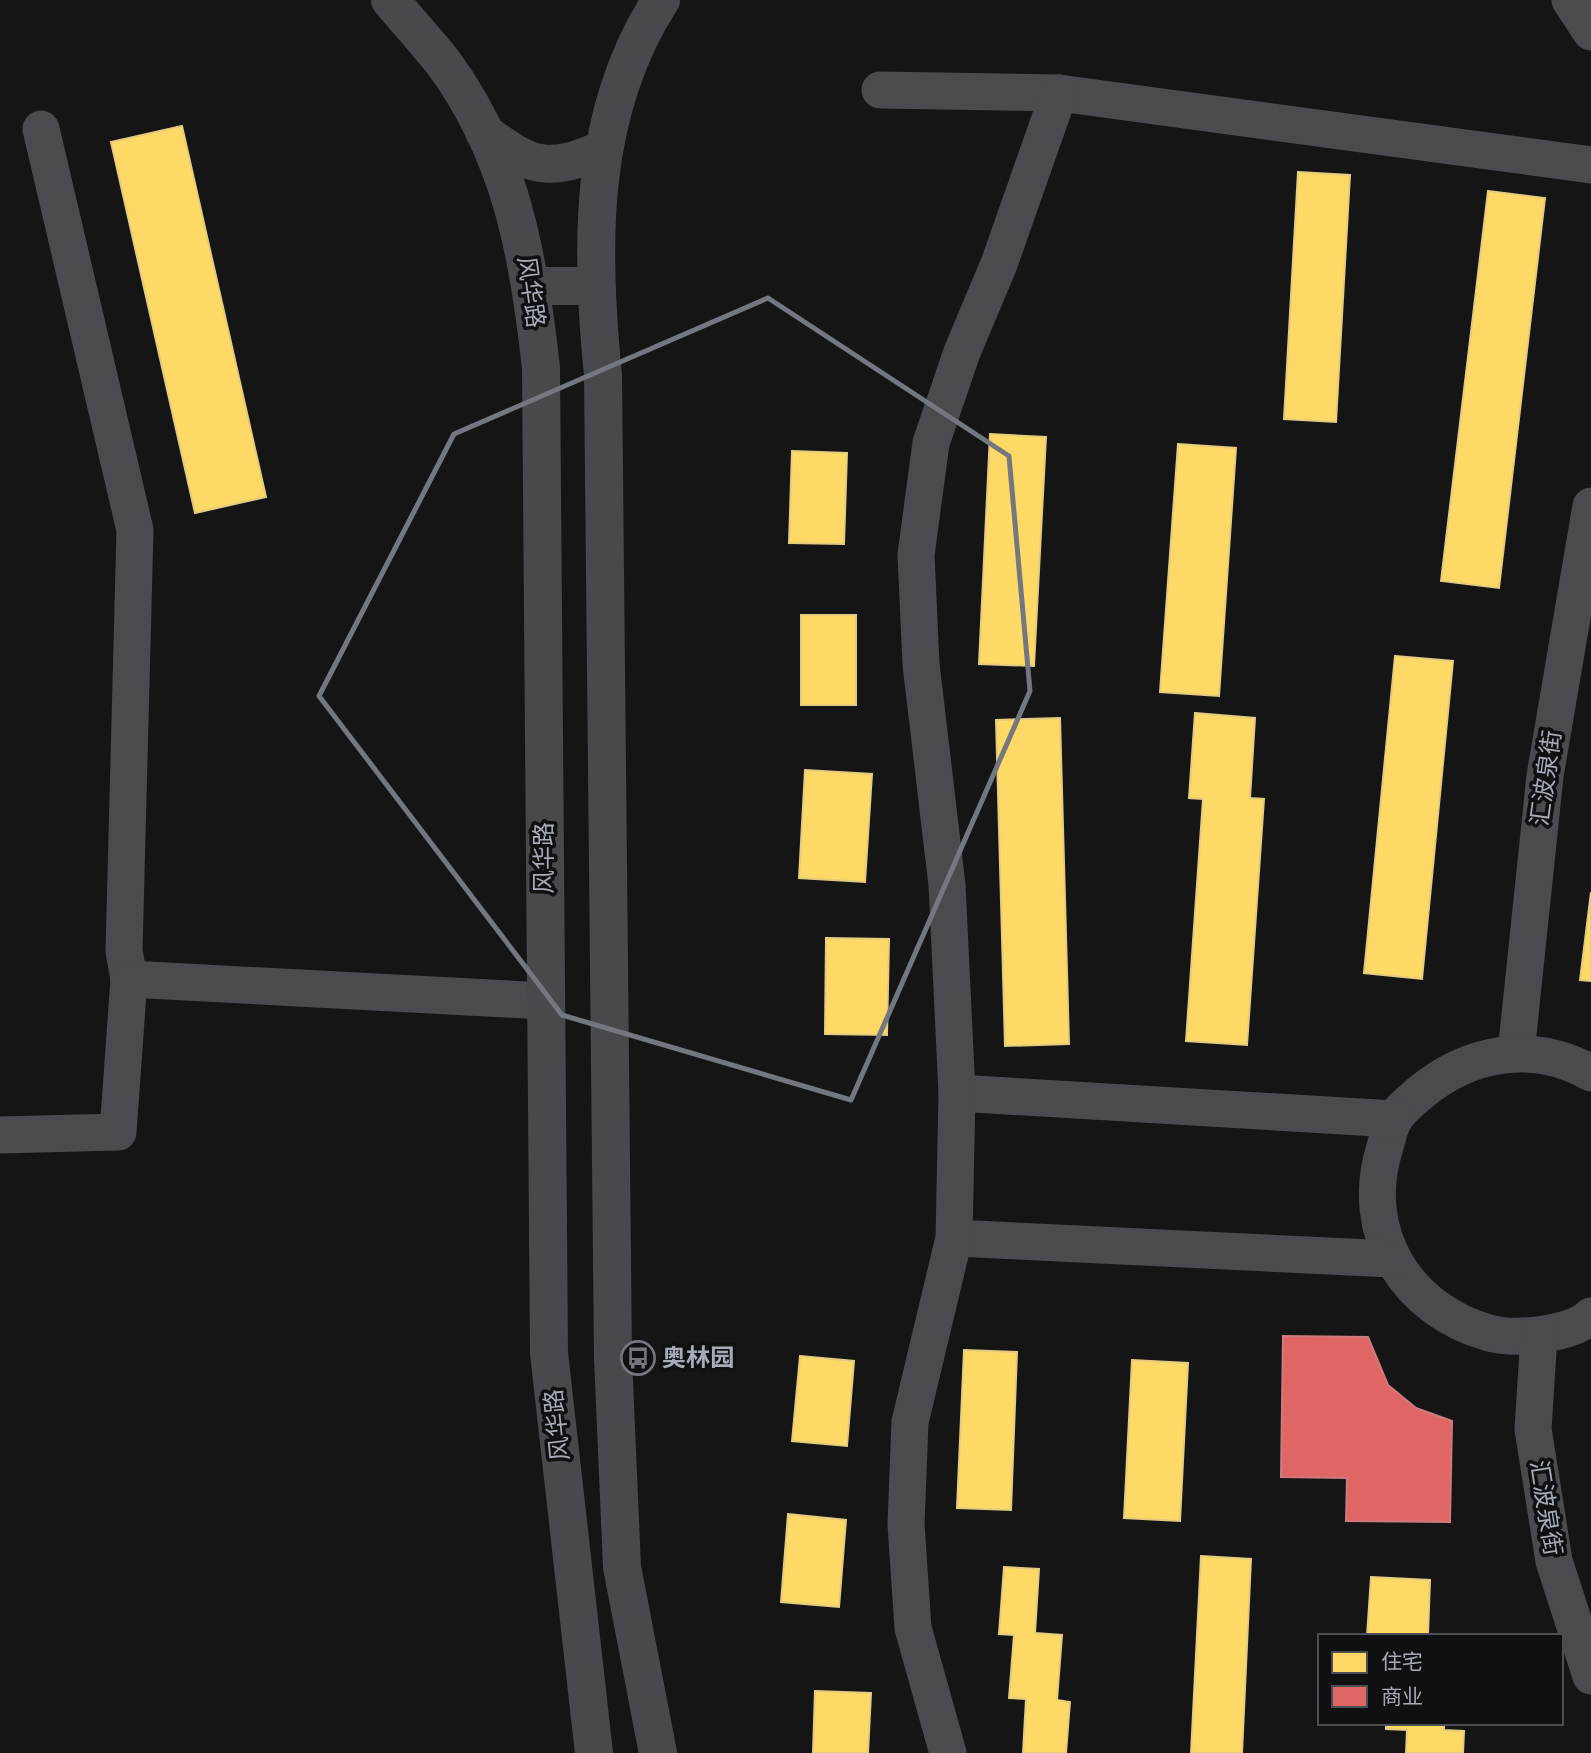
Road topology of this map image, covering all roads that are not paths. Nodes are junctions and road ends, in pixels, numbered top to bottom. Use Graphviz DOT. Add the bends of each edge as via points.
graph roads {
  1 [pos="390,0"];
  2 [pos="661,0"];
  3 [pos="1570,0"];
  4 [pos="1591,32"];
  5 [pos="880,89"];
  6 [pos="1059,93"];
  7 [pos="41,129"];
  8 [pos="484,132"];
  9 [pos="603,149"];
  10 [pos="1591,164"];
  11 [pos="532,286"];
  12 [pos="594,286"];
  13 [pos="1591,506"];
  14 [pos="1586,558"];
  15 [pos="129,979"];
  16 [pos="545,1000"];
  17 [pos="1516,1053"];
  18 [pos="1591,1073"];
  19 [pos="957,1093"];
  20 [pos="1394,1119"];
  21 [pos="0,1135"];
  22 [pos="954,1238"];
  23 [pos="1392,1259"];
  24 [pos="1591,1316"];
  25 [pos="1539,1336"];
  26 [pos="1591,1676"];
  27 [pos="594,1753"];
  28 [pos="659,1753"];
  29 [pos="948,1753"];
  1 -- 8 [label="street, 风华路" via="443,63"];
  2 -- 9 [label="street" via="624,75"];
  3 -- 4 [label="street"];
  5 -- 6 [label="street"];
  6 -- 10 [label="street"];
  6 -- 19 [label="street" via="931,443 916,555 921,664 947,886"];
  7 -- 15 [label="street" via="135,530 124,951"];
  8 -- 9 [label="street" via="514,154 545,165 572,163"];
  8 -- 11 [label="street, 风华路" via="509,191"];
  9 -- 12 [label="street" via="595,211"];
  11 -- 12 [label="street"];
  11 -- 16 [label="street, 风华路" via="541,368"];
  12 -- 28 [label="street" via="603,374 614,1372 622,1567"];
  13 -- 14 [label="street, 汇波泉街"];
  14 -- 17 [label="street, 汇波泉街" via="1545,776"];
  15 -- 16 [label="street"];
  15 -- 21 [label="street" via="118,1132"];
  16 -- 27 [label="street, 风华路" via="549,1353"];
  17 -- 18 [label="street" via="1553,1057"];
  17 -- 20 [label="street" via="1478,1058 1442,1075"];
  19 -- 20 [label="street"];
  19 -- 22 [label="street"];
  20 -- 23 [label="street" via="1379,1168 1378,1213"];
  22 -- 23 [label="street"];
  22 -- 29 [label="street" via="910,1422 906,1524 913,1628"];
  23 -- 25 [label="street" via="1418,1295 1462,1325 1500,1336"];
  24 -- 25 [label="street"];
  25 -- 26 [label="street, 汇波泉街" via="1533,1429 1554,1561"];
}
